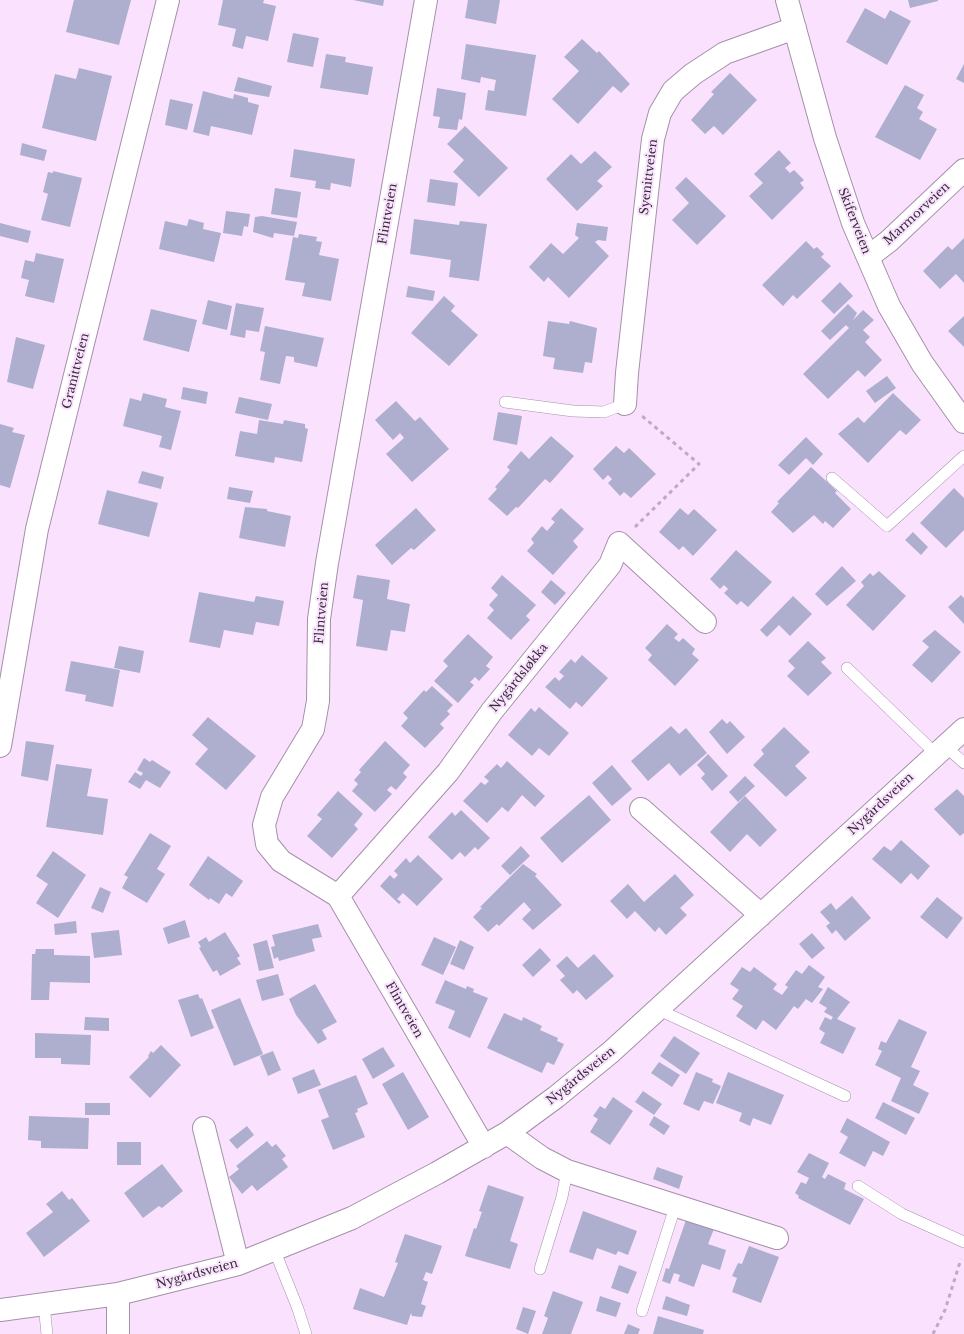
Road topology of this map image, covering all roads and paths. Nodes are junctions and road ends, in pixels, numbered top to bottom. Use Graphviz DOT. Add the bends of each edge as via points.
graph roads {
  1 [pos="168,0"];
  2 [pos="426,0"];
  3 [pos="787,0"];
  4 [pos="795,28"];
  5 [pos="964,170"];
  6 [pos="868,257"];
  7 [pos="505,402"];
  8 [pos="625,404"];
  9 [pos="964,422"];
  10 [pos="964,456"];
  11 [pos="832,478"];
  12 [pos="619,544"];
  13 [pos="705,622"];
  14 [pos="847,668"];
  15 [pos="964,729"];
  16 [pos="0,746"];
  17 [pos="941,750"];
  18 [pos="964,764"];
  19 [pos="641,809"];
  20 [pos="338,896"];
  21 [pos="761,915"];
  22 [pos="659,1010"];
  23 [pos="845,1096"];
  24 [pos="204,1128"];
  25 [pos="507,1133"];
  26 [pos="484,1147"];
  27 [pos="567,1171"];
  28 [pos="858,1186"];
  29 [pos="675,1207"];
  30 [pos="777,1238"];
  31 [pos="964,1242"];
  32 [pos="274,1248"];
  33 [pos="964,1251"];
  34 [pos="238,1264"];
  35 [pos="540,1269"];
  36 [pos="118,1294"];
  37 [pos="44,1305"];
  38 [pos="0,1310"];
  39 [pos="642,1311"];
  40 [pos="47,1334"];
  41 [pos="118,1334"];
  42 [pos="306,1334"];
  43 [pos="934,1334"];
  1 -- 16 [label="street, Granittveien" via="37,529"];
  2 -- 20 [label="street, Flintveien" via="327,563 319,619 315,719 313,729 272,797 264,825 267,844 282,861"];
  3 -- 4 [label="street, Skiferveien"];
  4 -- 6 [label="street, Skiferveien" via="825,138 853,223"];
  4 -- 8 [label="street, Syenittveien" via="726,53 693,74 673,91 660,114 653,139"];
  5 -- 6 [label="street, Marmorveien" via="889,242"];
  6 -- 9 [label="street, Skiferveien" via="889,306 922,363"];
  7 -- 8 [label="lane" via="604,412"];
  8 -- 12 [label="path" via="658,427 699,464"];
  10 -- 11 [label="lane" via="887,526"];
  12 -- 13 [label="street"];
  12 -- 20 [label="street, Nygårdsløkka" via="610,565 492,711 448,772"];
  14 -- 17 [label="lane"];
  15 -- 17 [label="street, Nygårdsveien"];
  17 -- 18 [label="lane"];
  17 -- 21 [label="street, Nygårdsveien"];
  19 -- 21 [label="street"];
  20 -- 26 [label="street, Flintveien"];
  21 -- 22 [label="street, Nygårdsveien"];
  22 -- 23 [label="lane"];
  22 -- 25 [label="street, Nygårdsveien" via="563,1092"];
  24 -- 34 [label="street"];
  25 -- 26 [label="street, Nygårdsveien"];
  25 -- 27 [label="street"];
  26 -- 32 [label="street, Nygårdsveien" via="352,1218"];
  27 -- 29 [label="street"];
  27 -- 35 [label="lane"];
  28 -- 31 [label="lane" via="902,1214"];
  29 -- 30 [label="street"];
  29 -- 39 [label="lane"];
  32 -- 34 [label="street, Nygårdsveien"];
  32 -- 42 [label="lane"];
  33 -- 43 [label="path"];
  34 -- 36 [label="street, Nygårdsveien"];
  36 -- 37 [label="street, Nygårdsveien"];
  36 -- 41 [label="street"];
  37 -- 38 [label="street, Nygårdsveien"];
  37 -- 40 [label="lane"];
}
